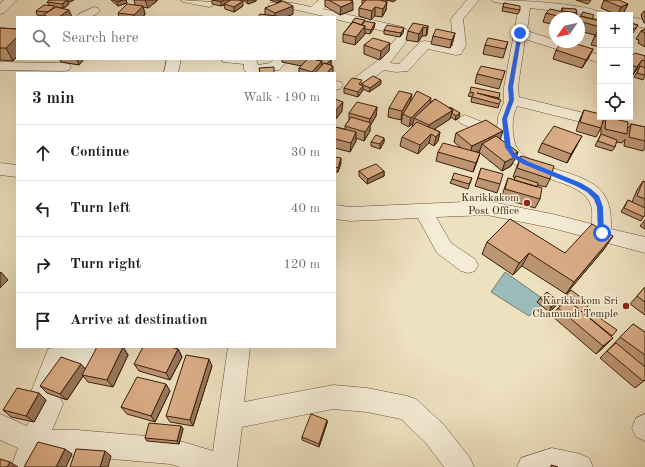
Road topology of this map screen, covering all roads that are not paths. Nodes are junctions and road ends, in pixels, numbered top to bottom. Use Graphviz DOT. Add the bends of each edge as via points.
graph roads {
  1 [pos="11,0"];
  2 [pos="187,0"];
  3 [pos="326,0"];
  4 [pos="473,0"];
  5 [pos="498,0"];
  6 [pos="209,4"];
  7 [pos="526,4"];
  8 [pos="274,5"];
  9 [pos="0,10"];
  10 [pos="94,11"];
  11 [pos="597,14"];
  12 [pos="316,15"];
  13 [pos="85,16"];
  14 [pos="336,19"];
  15 [pos="633,22"];
  16 [pos="645,24"];
  17 [pos="520,33"];
  18 [pos="597,58"];
  19 [pos="174,60"];
  20 [pos="249,60"];
  21 [pos="380,64"];
  22 [pos="0,66"];
  23 [pos="278,66"];
  24 [pos="64,67"];
  25 [pos="171,72"];
  26 [pos="362,80"];
  27 [pos="511,100"];
  28 [pos="466,120"];
  29 [pos="645,132"];
  30 [pos="508,143"];
  31 [pos="0,169"];
  32 [pos="16,171"];
  33 [pos="424,211"];
  34 [pos="336,212"];
  35 [pos="602,233"];
  36 [pos="645,245"];
  37 [pos="468,266"];
  38 [pos="95,348"];
  39 [pos="239,348"];
  40 [pos="230,417"];
  41 [pos="0,427"];
  42 [pos="33,442"];
  43 [pos="24,467"];
  44 [pos="223,467"];
  45 [pos="461,467"];
  46 [pos="530,467"];
  47 [pos="580,467"];
  1 -- 9 [label="street"];
  2 -- 6 [label="street"];
  3 -- 12 [label="street" via="316,8"];
  4 -- 21 [label="street" via="457,19 460,45 456,51 425,45 403,68"];
  5 -- 7 [label="street"];
  7 -- 11 [label="street" via="585,8"];
  7 -- 17 [label="street"];
  8 -- 12 [label="street" via="292,6"];
  10 -- 13 [label="street"];
  14 -- 21 [label="street" via="406,34"];
  15 -- 16 [label="street"];
  17 -- 18 [label="street"];
  17 -- 27 [label="street"];
  19 -- 25 [label="street"];
  20 -- 23 [label="street" via="251,69"];
  21 -- 26 [label="street"];
  22 -- 24 [label="street"];
  27 -- 29 [label="street"];
  27 -- 30 [label="street" via="505,119"];
  28 -- 30 [label="street" via="489,130"];
  30 -- 35 [label="street" via="514,156 589,190 597,198 600,207"];
  31 -- 32 [label="street"];
  33 -- 34 [label="street" via="350,214"];
  33 -- 35 [label="street" via="487,208"];
  33 -- 37 [label="street" via="444,248"];
  35 -- 36 [label="street"];
  38 -- 42 [label="street" via="91,356 56,356 44,392 51,404"];
  39 -- 40 [label="street"];
  40 -- 44 [label="street"];
  40 -- 45 [label="street" via="333,397 408,408 435,434"];
  41 -- 42 [label="street"];
  42 -- 43 [label="street"];
  42 -- 44 [label="street" via="170,451"];
  46 -- 47 [label="street" via="552,461"];
}
